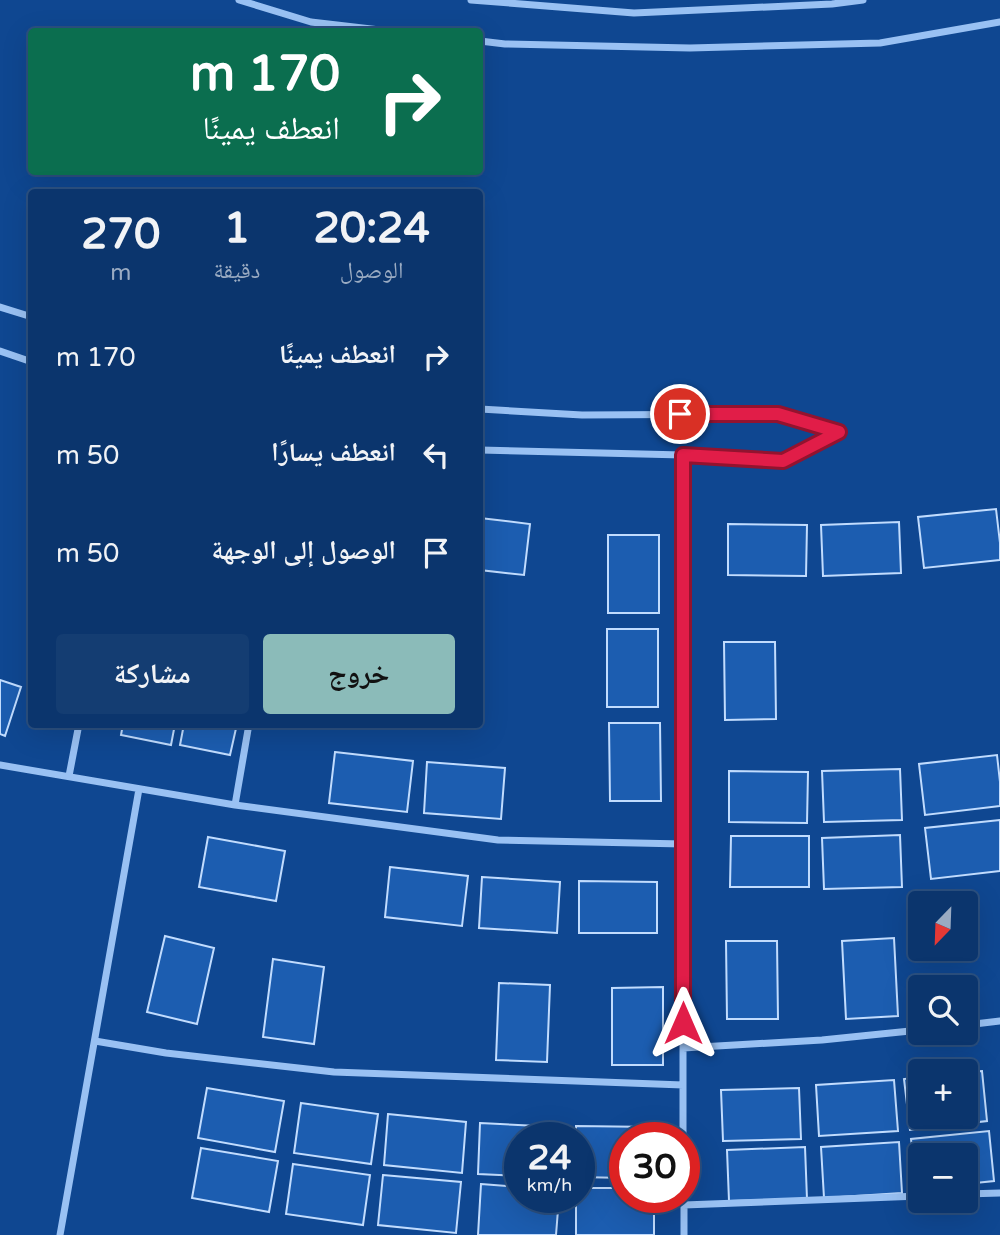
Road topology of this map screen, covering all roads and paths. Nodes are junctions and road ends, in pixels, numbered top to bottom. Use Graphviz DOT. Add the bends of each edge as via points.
graph roads {
  1 [pos="239,0"];
  2 [pos="471,0"];
  3 [pos="691,0"];
  4 [pos="863,0"];
  5 [pos="691,10"];
  6 [pos="1000,22"];
  7 [pos="363,28"];
  8 [pos="483,41"];
  9 [pos="0,307"];
  10 [pos="28,316"];
  11 [pos="0,351"];
  12 [pos="28,361"];
  13 [pos="483,409"];
  14 [pos="483,450"];
  15 [pos="683,455"];
  16 [pos="78,728"];
  17 [pos="247,728"];
  18 [pos="0,765"];
  19 [pos="69,776"];
  20 [pos="139,789"];
  21 [pos="235,805"];
  22 [pos="683,844"];
  23 [pos="1000,1021"];
  24 [pos="978,1024"];
  25 [pos="908,1031"];
  26 [pos="95,1041"];
  27 [pos="683,1048"];
  28 [pos="683,1085"];
  29 [pos="683,1122"];
  30 [pos="1000,1193"];
  31 [pos="978,1194"];
  32 [pos="908,1196"];
  33 [pos="700,1201"];
  34 [pos="684,1213"];
  35 [pos="60,1235"];
  36 [pos="684,1235"];
  1 -- 7 [label="street" via="311,22"];
  2 -- 5 [label="street" via="634,13"];
  3 -- 5 [label="street"];
  4 -- 5 [label="street"];
  6 -- 8 [label="street" via="880,43 690,48"];
  9 -- 10 [label="street"];
  11 -- 12 [label="street"];
  13 -- 15 [label="street" via="582,415 778,414 839,432 783,461"];
  14 -- 15 [label="street"];
  15 -- 22 [label="street"];
  16 -- 19 [label="street"];
  17 -- 21 [label="street"];
  18 -- 19 [label="street"];
  19 -- 20 [label="street"];
  20 -- 21 [label="street"];
  20 -- 26 [label="street"];
  21 -- 22 [label="street" via="498,840"];
  22 -- 27 [label="street"];
  23 -- 24 [label="street"];
  25 -- 27 [label="street"];
  26 -- 28 [label="street" via="334,1072"];
  26 -- 35 [label="street"];
  27 -- 28 [label="street"];
  28 -- 29 [label="street"];
  30 -- 31 [label="street"];
  32 -- 33 [label="street"];
  34 -- 36 [label="street"];
}
